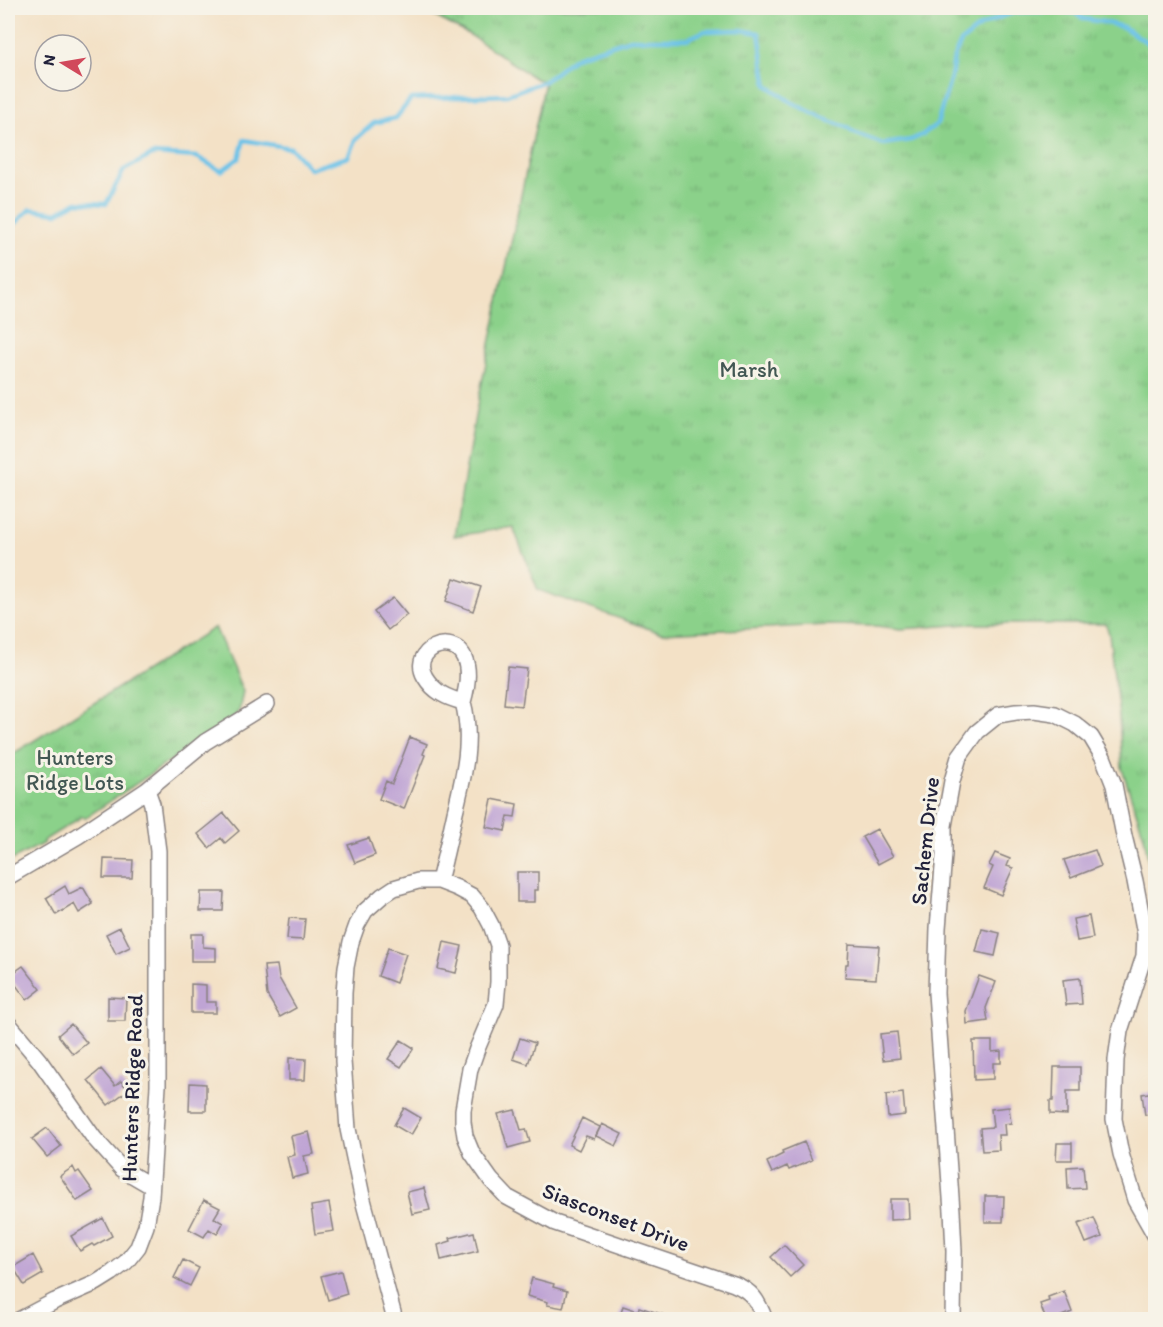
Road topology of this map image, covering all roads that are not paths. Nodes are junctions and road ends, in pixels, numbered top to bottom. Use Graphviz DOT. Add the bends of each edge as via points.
graph roads {
  1 [pos="463,702"];
  2 [pos="267,704"];
  3 [pos="147,790"];
  4 [pos="8,877"];
  5 [pos="439,881"];
  6 [pos="8,1023"];
  7 [pos="151,1186"];
  8 [pos="1155,1237"];
  9 [pos="19,1320"];
  10 [pos="395,1320"];
  11 [pos="765,1320"];
  12 [pos="953,1320"];
  1 -- 5 [label="street" via="468,750"];
  2 -- 3 [label="street" via="205,742"];
  3 -- 4 [label="street"];
  3 -- 7 [label="street, Hunters Ridge Road" via="158,851 158,1086"];
  5 -- 10 [label="street, Siasconset Drive" via="418,881 394,888 365,911 351,942 346,967 343,1061 348,1129"];
  5 -- 11 [label="street, Siasconset Drive" via="472,896 482,908 498,945 496,1004 470,1069 463,1110 465,1136 490,1180 507,1197 555,1223 749,1291"];
  6 -- 7 [label="street" via="94,1138 122,1169"];
  7 -- 9 [label="street, Hunters Ridge Road" via="146,1226 138,1247 126,1262 96,1283"];
  8 -- 12 [label="street, Sachem Drive" via="1135,1200 1114,1119 1120,1031 1144,956 1144,934 1114,785 1091,737 1075,724 1055,714 1034,711 998,716 976,732 959,757 944,826 936,993 952,1211"];
}
